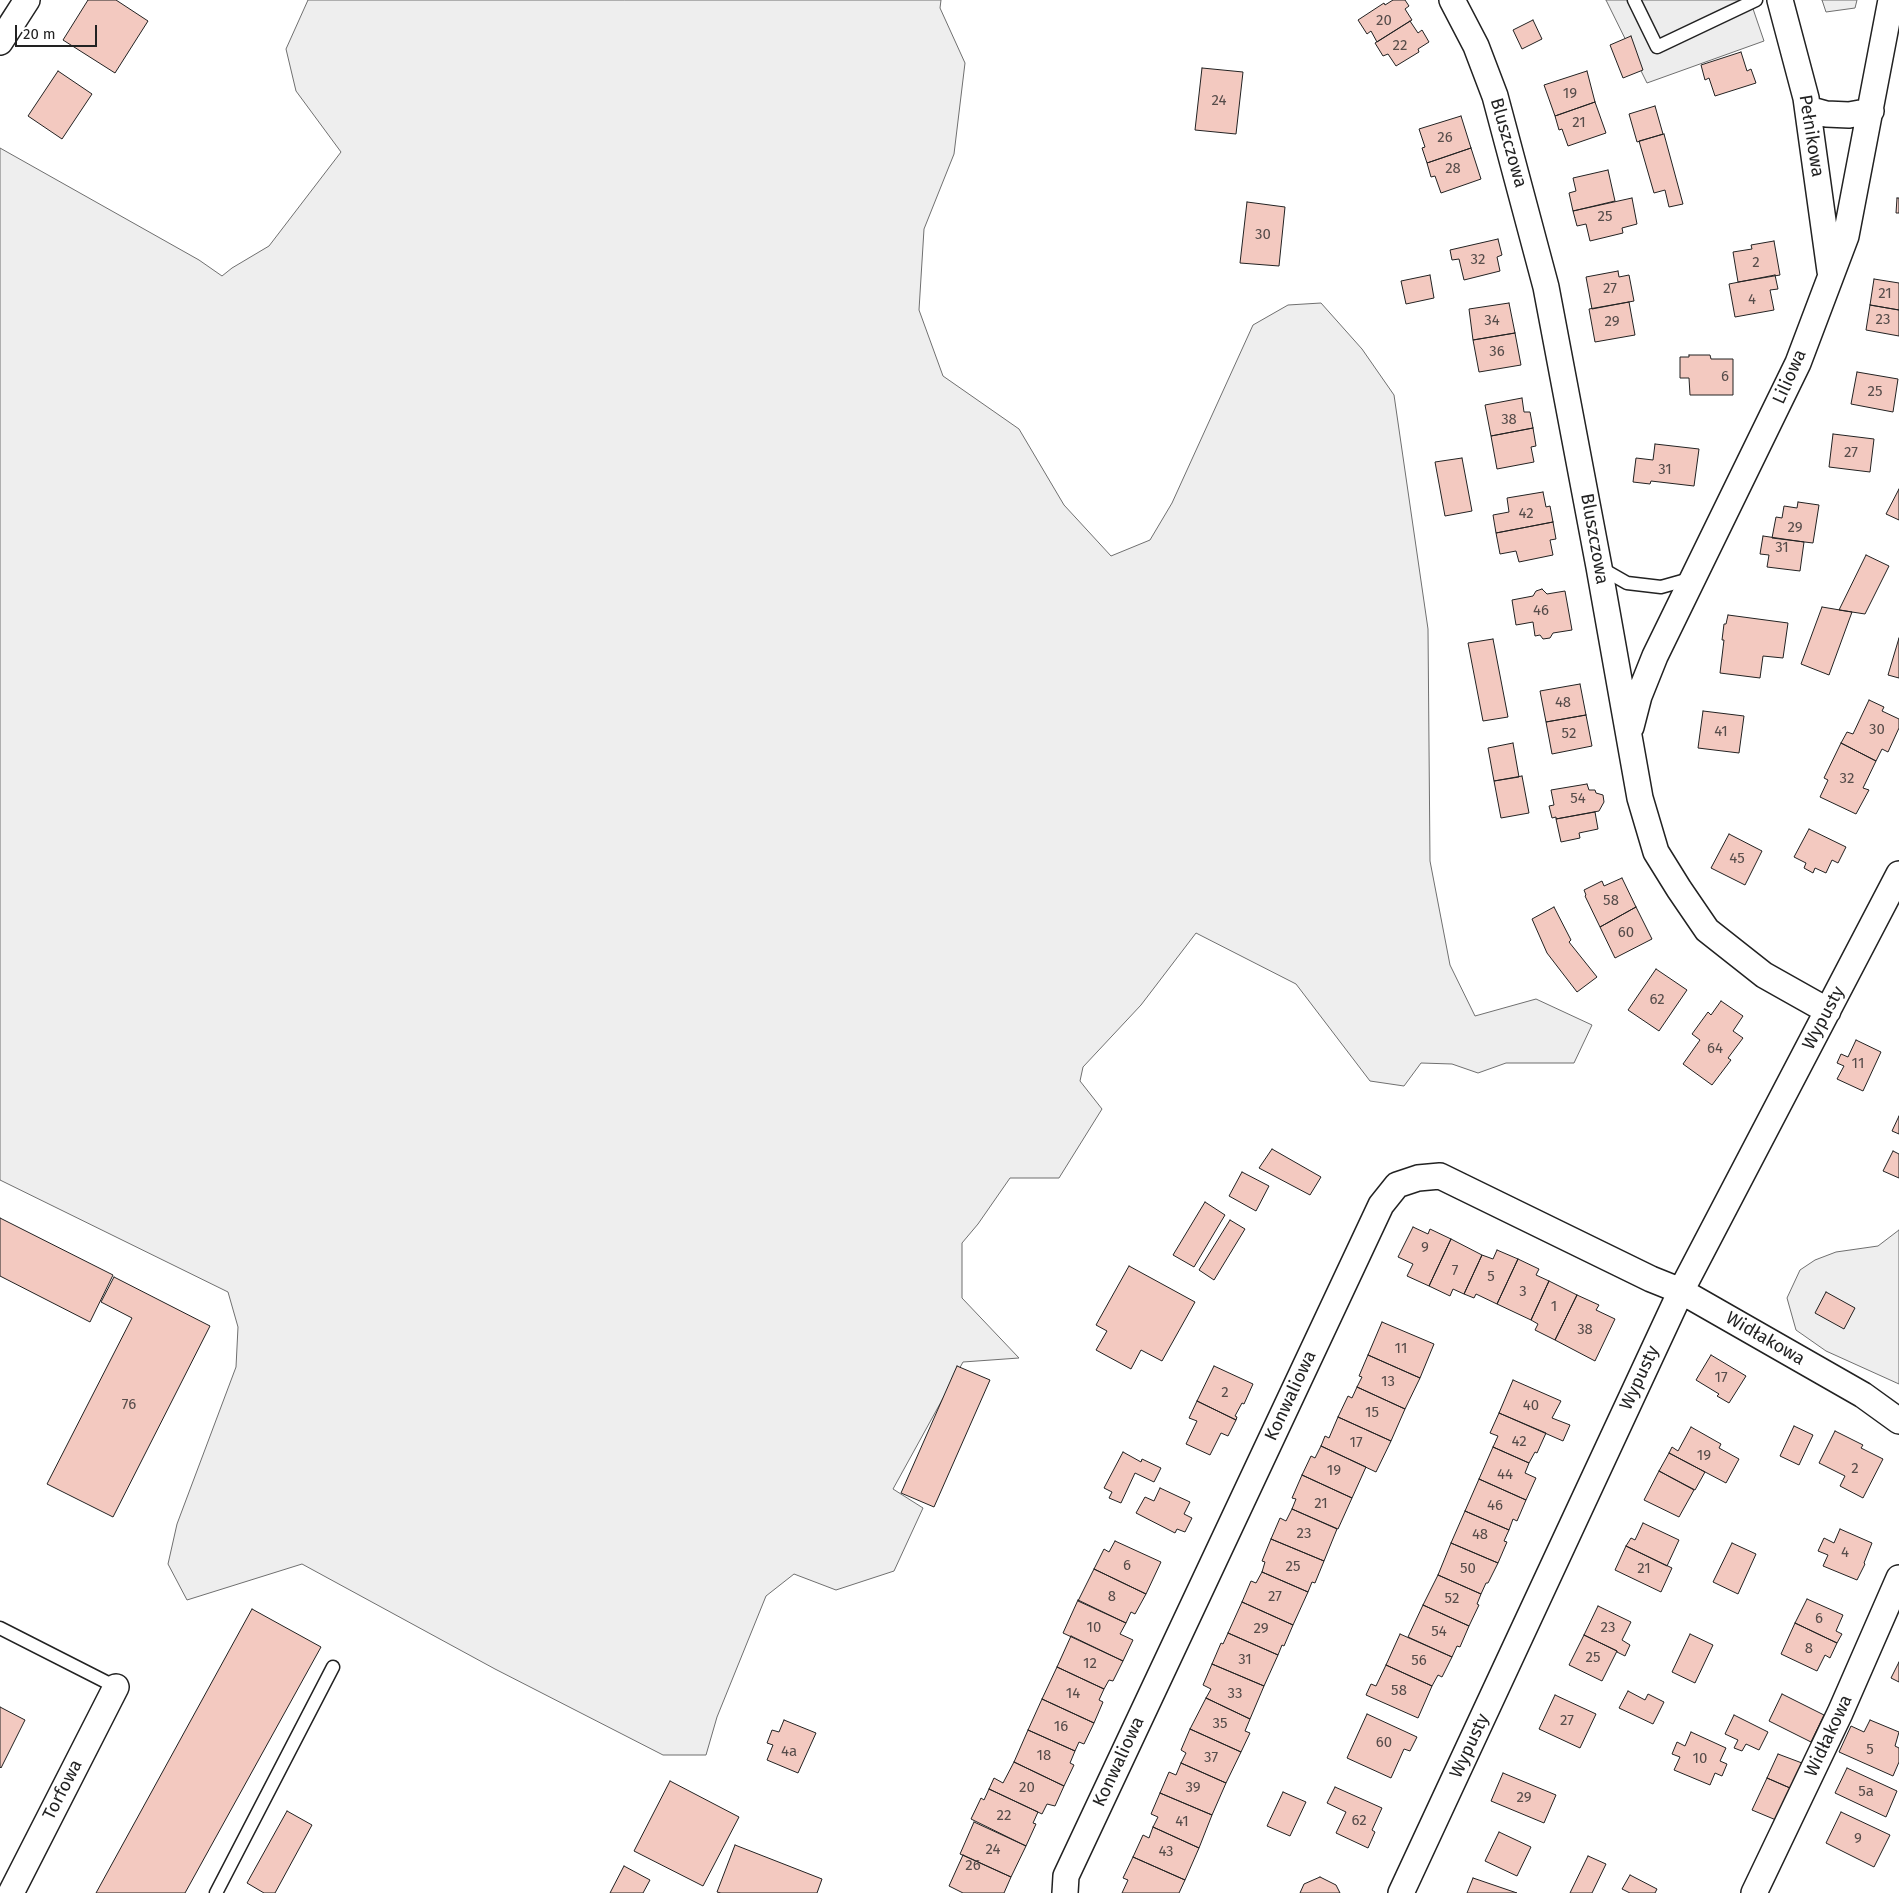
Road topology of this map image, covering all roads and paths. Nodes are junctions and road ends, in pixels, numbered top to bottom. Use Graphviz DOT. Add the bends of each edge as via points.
graph roads {
  1 [pos="27,0"];
  2 [pos="1452,0"];
  3 [pos="1634,0"];
  4 [pos="1756,0"];
  5 [pos="1780,0"];
  6 [pos="1891,0"];
  7 [pos="0,42"];
  8 [pos="1808,110"];
  9 [pos="1870,111"];
  10 [pos="1831,274"];
  11 [pos="1599,566"];
  12 [pos="1695,578"];
  13 [pos="1629,735"];
  14 [pos="1899,874"];
  15 [pos="1828,1011"];
  16 [pos="1681,1291"];
  17 [pos="1899,1422"];
  18 [pos="1899,1578"];
  19 [pos="0,1628"];
  20 [pos="333,1667"];
  21 [pos="116,1687"];
  22 [pos="10,1893"];
  23 [pos="216,1893"];
  24 [pos="1065,1893"];
  25 [pos="1401,1893"];
  26 [pos="1754,1893"];
  1 -- 7 [label="street"];
  2 -- 11 [label="street, Bluszczowa" via="1476,46 1495,96 1518,177 1546,287"];
  3 -- 4 [label="lane" via="1657,46"];
  5 -- 8 [label="street, Pełnikowa"];
  6 -- 9 [label="street, Liliowa"];
  8 -- 9 [label="street" via="1849,116"];
  8 -- 10 [label="street, Pełnikowa"];
  9 -- 10 [label="street, Liliowa" via="1846,236"];
  10 -- 12 [label="street, Liliowa" via="1798,363"];
  11 -- 12 [label="lane" via="1627,583 1661,587"];
  11 -- 13 [label="street, Bluszczowa"];
  12 -- 13 [label="street, Liliowa" via="1652,664 1639,696"];
  13 -- 15 [label="street, Bluszczowa" via="1640,798 1656,852 1707,930 1764,975"];
  14 -- 15 [label="street, Wypusty"];
  15 -- 16 [label="street, Wypusty"];
  16 -- 17 [label="street, Widłakowa" via="1863,1396"];
  16 -- 24 [label="street, Konwaliowa" via="1440,1176 1418,1178 1397,1185 1376,1214 1066,1876"];
  16 -- 25 [label="street, Wypusty"];
  18 -- 26 [label="street, Widłakowa" via="1840,1713"];
  19 -- 21 [label="lane"];
  20 -- 23 [label="lane"];
  21 -- 22 [label="street, Torfowa"];
}
